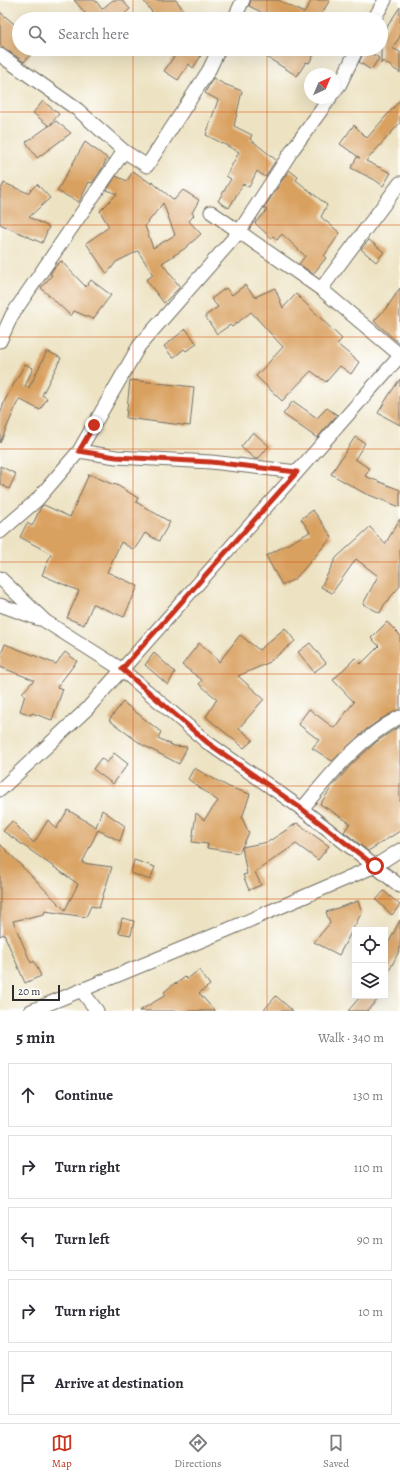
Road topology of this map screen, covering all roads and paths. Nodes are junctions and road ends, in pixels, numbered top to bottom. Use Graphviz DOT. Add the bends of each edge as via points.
graph roads {
  1 [pos="243,0"];
  2 [pos="385,0"];
  3 [pos="237,12"];
  4 [pos="378,12"];
  5 [pos="0,55"];
  6 [pos="216,56"];
  7 [pos="354,56"];
  8 [pos="340,84"];
  9 [pos="326,104"];
  10 [pos="124,151"];
  11 [pos="400,183"];
  12 [pos="211,212"];
  13 [pos="239,232"];
  14 [pos="321,289"];
  15 [pos="0,341"];
  16 [pos="400,356"];
  17 [pos="79,451"];
  18 [pos="297,472"];
  19 [pos="0,532"];
  20 [pos="0,578"];
  21 [pos="0,605"];
  22 [pos="45,620"];
  23 [pos="122,669"];
  24 [pos="400,717"];
  25 [pos="0,790"];
  26 [pos="302,809"];
  27 [pos="400,850"];
  28 [pos="375,866"];
  29 [pos="400,886"];
  30 [pos="82,991"];
  31 [pos="31,1011"];
  32 [pos="97,1011"];
  1 -- 3 [label="street"];
  2 -- 4 [label="street"];
  5 -- 10 [label="street" via="78,110"];
  6 -- 10 [label="street" via="148,166"];
  7 -- 8 [label="street"];
  9 -- 13 [label="street"];
  10 -- 15 [label="street" via="12,315"];
  11 -- 14 [label="street"];
  12 -- 13 [label="street"];
  13 -- 14 [label="street"];
  13 -- 17 [label="street" via="139,346"];
  14 -- 16 [label="street"];
  16 -- 18 [label="street"];
  17 -- 18 [label="street" via="116,457 211,462"];
  17 -- 19 [label="street" via="37,500"];
  18 -- 23 [label="street"];
  20 -- 22 [label="street"];
  21 -- 22 [label="street"];
  22 -- 23 [label="street"];
  23 -- 25 [label="street" via="87,709"];
  23 -- 26 [label="street" via="208,743"];
  24 -- 26 [label="street" via="360,744"];
  26 -- 28 [label="street"];
  27 -- 28 [label="street"];
  28 -- 29 [label="street"];
  28 -- 30 [label="street"];
  30 -- 31 [label="street"];
  30 -- 32 [label="street"];
}
